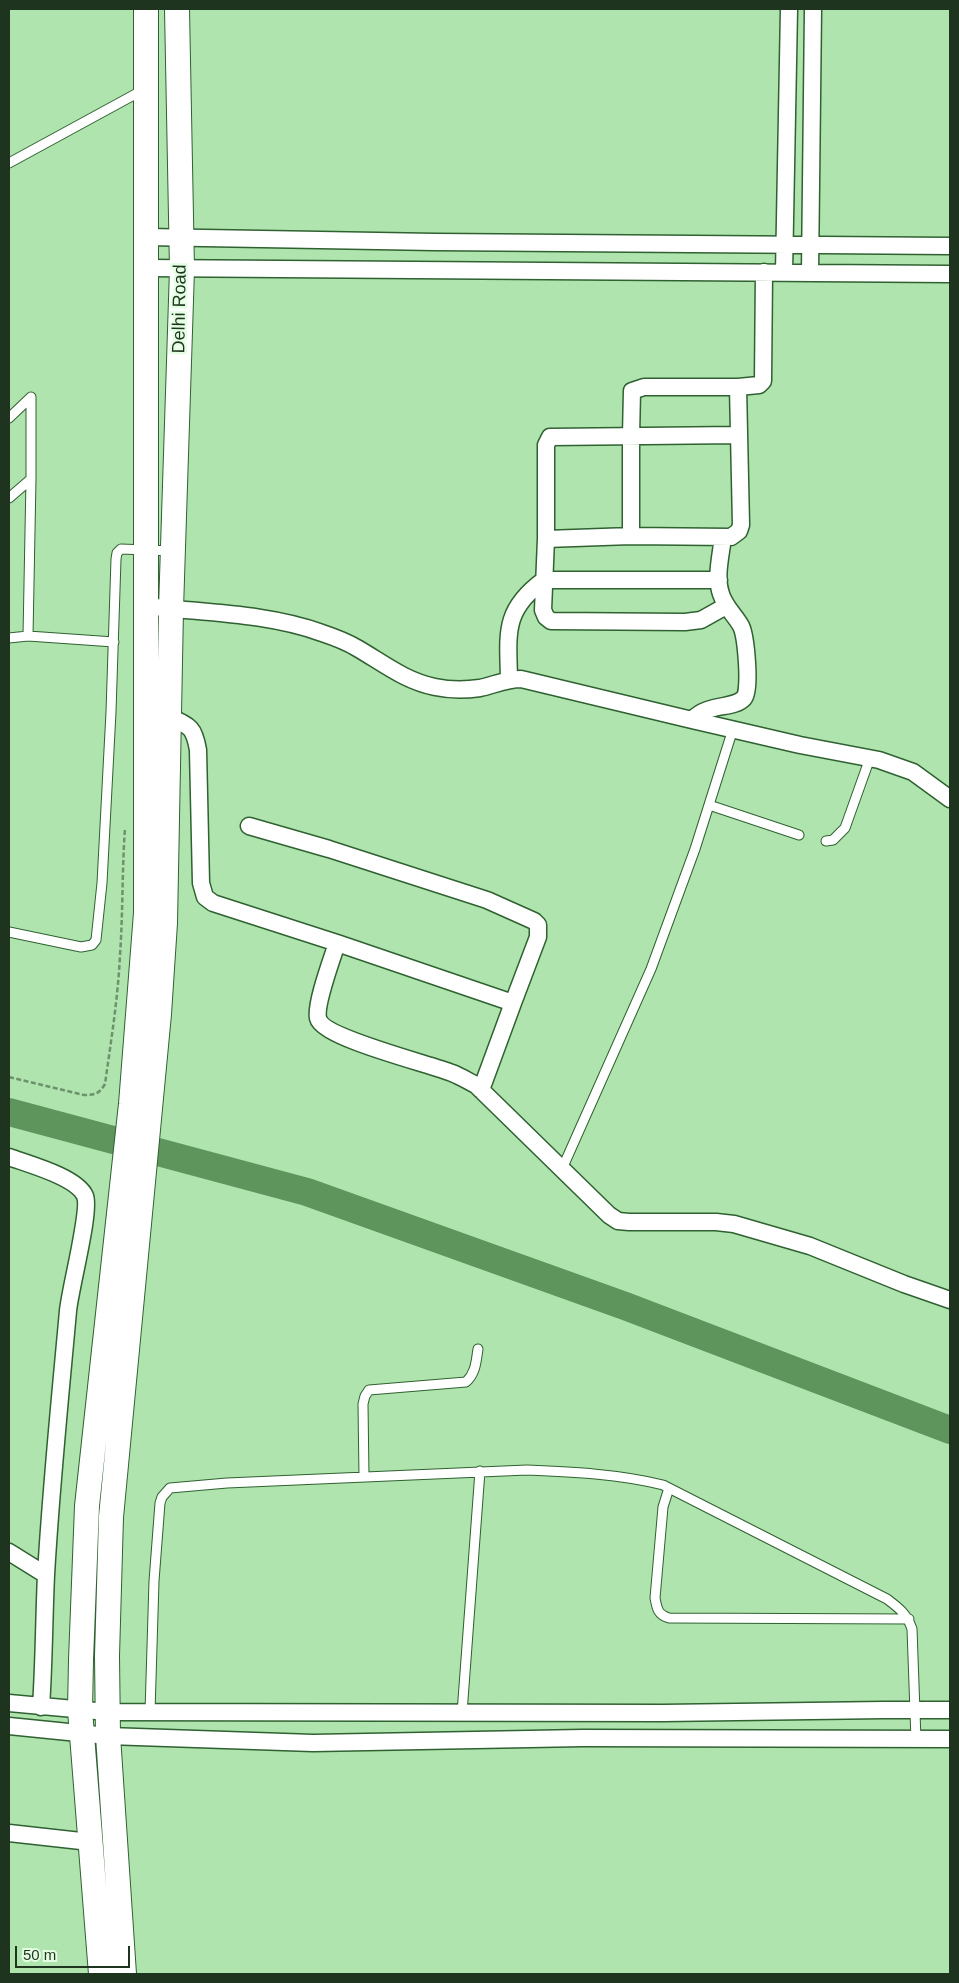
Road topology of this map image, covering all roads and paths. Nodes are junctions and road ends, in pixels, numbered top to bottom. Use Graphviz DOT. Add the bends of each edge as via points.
graph roads {
  1 [pos="146,9"];
  2 [pos="177,9"];
  3 [pos="789,9"];
  4 [pos="813,9"];
  5 [pos="146,88"];
  6 [pos="9,163"];
  7 [pos="181,237"];
  8 [pos="146,238"];
  9 [pos="784,244"];
  10 [pos="809,244"];
  11 [pos="950,246"];
  12 [pos="146,268"];
  13 [pos="182,269"];
  14 [pos="764,272"];
  15 [pos="784,272"];
  16 [pos="810,272"];
  17 [pos="950,274"];
  18 [pos="738,387"];
  19 [pos="9,418"];
  20 [pos="739,435"];
  21 [pos="630,436"];
  22 [pos="31,479"];
  23 [pos="9,498"];
  24 [pos="631,536"];
  25 [pos="723,537"];
  26 [pos="546,539"];
  27 [pos="146,550"];
  28 [pos="173,551"];
  29 [pos="544,580"];
  30 [pos="718,580"];
  31 [pos="146,606"];
  32 [pos="726,606"];
  33 [pos="171,609"];
  34 [pos="10,636"];
  35 [pos="28,636"];
  36 [pos="114,642"];
  37 [pos="509,679"];
  38 [pos="169,717"];
  39 [pos="692,720"];
  40 [pos="733,730"];
  41 [pos="870,758"];
  42 [pos="950,799"];
  43 [pos="709,805"];
  44 [pos="249,826"];
  45 [pos="799,835"];
  46 [pos="826,841"];
  47 [pos="9,932"];
  48 [pos="336,943"];
  49 [pos="513,1003"];
  50 [pos="481,1090"];
  51 [pos="140,1105"];
  52 [pos="9,1157"];
  53 [pos="562,1169"];
  54 [pos="130,1203"];
  55 [pos="950,1300"];
  56 [pos="478,1348"];
  57 [pos="480,1471"];
  58 [pos="364,1477"];
  59 [pos="669,1488"];
  60 [pos="9,1552"];
  61 [pos="46,1575"];
  62 [pos="909,1619"];
  63 [pos="9,1703"];
  64 [pos="41,1707"];
  65 [pos="80,1710"];
  66 [pos="915,1710"];
  67 [pos="950,1710"];
  68 [pos="107,1712"];
  69 [pos="150,1712"];
  70 [pos="462,1713"];
  71 [pos="9,1726"];
  72 [pos="82,1734"];
  73 [pos="108,1736"];
  74 [pos="950,1739"];
  75 [pos="916,1740"];
  76 [pos="9,1833"];
  77 [pos="90,1842"];
  78 [pos="101,1974"];
  79 [pos="124,1974"];
  1 -- 5 [label="main road, Delhi Road"];
  2 -- 7 [label="main road, Delhi Road"];
  3 -- 9 [label="street"];
  4 -- 10 [label="street"];
  5 -- 6 [label="lane"];
  5 -- 8 [label="main road, Delhi Road"];
  7 -- 8 [label="street"];
  7 -- 9 [label="street"];
  7 -- 13 [label="main road, Delhi Road"];
  8 -- 12 [label="main road, Delhi Road"];
  9 -- 10 [label="street"];
  9 -- 15 [label="street"];
  10 -- 11 [label="street"];
  10 -- 16 [label="street"];
  12 -- 13 [label="street"];
  12 -- 27 [label="main road, Delhi Road"];
  13 -- 14 [label="street"];
  13 -- 28 [label="main road, Delhi Road"];
  14 -- 15 [label="street"];
  14 -- 18 [label="street" via="763,380 760,385"];
  15 -- 16 [label="street"];
  16 -- 17 [label="street"];
  18 -- 20 [label="street"];
  18 -- 21 [label="street" via="636,388 631,394"];
  19 -- 22 [label="lane" via="31,397"];
  20 -- 21 [label="street"];
  20 -- 25 [label="street" via="741,525 739,532"];
  21 -- 24 [label="street"];
  21 -- 26 [label="street" via="550,437 547,440"];
  22 -- 23 [label="lane"];
  22 -- 35 [label="lane"];
  24 -- 25 [label="street"];
  24 -- 26 [label="street"];
  25 -- 30 [label="street"];
  26 -- 29 [label="street"];
  27 -- 28 [label="lane"];
  27 -- 31 [label="main road, Delhi Road"];
  27 -- 36 [label="lane" via="122,549 117,553"];
  28 -- 33 [label="main road, Delhi Road"];
  29 -- 30 [label="street"];
  29 -- 32 [label="street" via="544,610 551,621 685,622 701,620"];
  29 -- 37 [label="street" via="530,591 511,619 508,631"];
  30 -- 32 [label="street"];
  31 -- 33 [label="street"];
  31 -- 51 [label="main road, Delhi Road" via="146,913"];
  32 -- 39 [label="street" via="741,626 748,689 737,702 706,709"];
  33 -- 37 [label="street" via="248,617 322,633 356,647 405,678 436,687 467,689"];
  33 -- 38 [label="main road, Delhi Road"];
  34 -- 35 [label="lane"];
  35 -- 36 [label="lane"];
  36 -- 47 [label="lane" via="102,883 96,940 92,945 82,947"];
  37 -- 39 [label="street"];
  38 -- 48 [label="street" via="190,726 197,743 201,883 205,897 213,903"];
  38 -- 51 [label="main road, Delhi Road" via="165,923 159,1014"];
  39 -- 40 [label="street"];
  40 -- 41 [label="street"];
  40 -- 43 [label="lane"];
  41 -- 42 [label="street" via="913,772"];
  41 -- 46 [label="lane" via="844,828 833,840"];
  43 -- 45 [label="lane"];
  43 -- 53 [label="lane" via="652,969"];
  44 -- 49 [label="street" via="488,900 534,921 538,925 538,937"];
  48 -- 49 [label="street"];
  48 -- 50 [label="street" via="320,1003 318,1018 323,1026 387,1053 451,1073"];
  49 -- 50 [label="street"];
  50 -- 53 [label="street"];
  51 -- 54 [label="main road"];
  52 -- 61 [label="street" via="70,1181 86,1197 69,1302"];
  53 -- 55 [label="street" via="618,1221 734,1224 810,1246"];
  54 -- 65 [label="main road" via="87,1506"];
  54 -- 68 [label="main road" via="111,1517"];
  56 -- 58 [label="lane" via="474,1371 466,1382 369,1390 366,1393"];
  57 -- 58 [label="lane"];
  57 -- 59 [label="lane" via="574,1472 640,1479"];
  57 -- 70 [label="lane"];
  58 -- 69 [label="lane" via="227,1483 170,1488 165,1492 160,1503 154,1581"];
  59 -- 62 [label="lane" via="888,1599"];
  59 -- 62 [label="lane" via="663,1507 656,1598 661,1616"];
  60 -- 61 [label="street"];
  61 -- 64 [label="street"];
  62 -- 66 [label="lane"];
  63 -- 64 [label="street"];
  64 -- 65 [label="street"];
  65 -- 68 [label="street"];
  65 -- 72 [label="main road"];
  66 -- 67 [label="street"];
  66 -- 70 [label="street"];
  66 -- 75 [label="lane"];
  68 -- 69 [label="street"];
  68 -- 73 [label="main road"];
  69 -- 70 [label="street"];
  71 -- 72 [label="street"];
  72 -- 73 [label="street"];
  72 -- 77 [label="main road"];
  73 -- 75 [label="street" via="313,1743 574,1738"];
  73 -- 79 [label="main road"];
  74 -- 75 [label="street"];
  76 -- 77 [label="street"];
  77 -- 78 [label="main road"];
}
